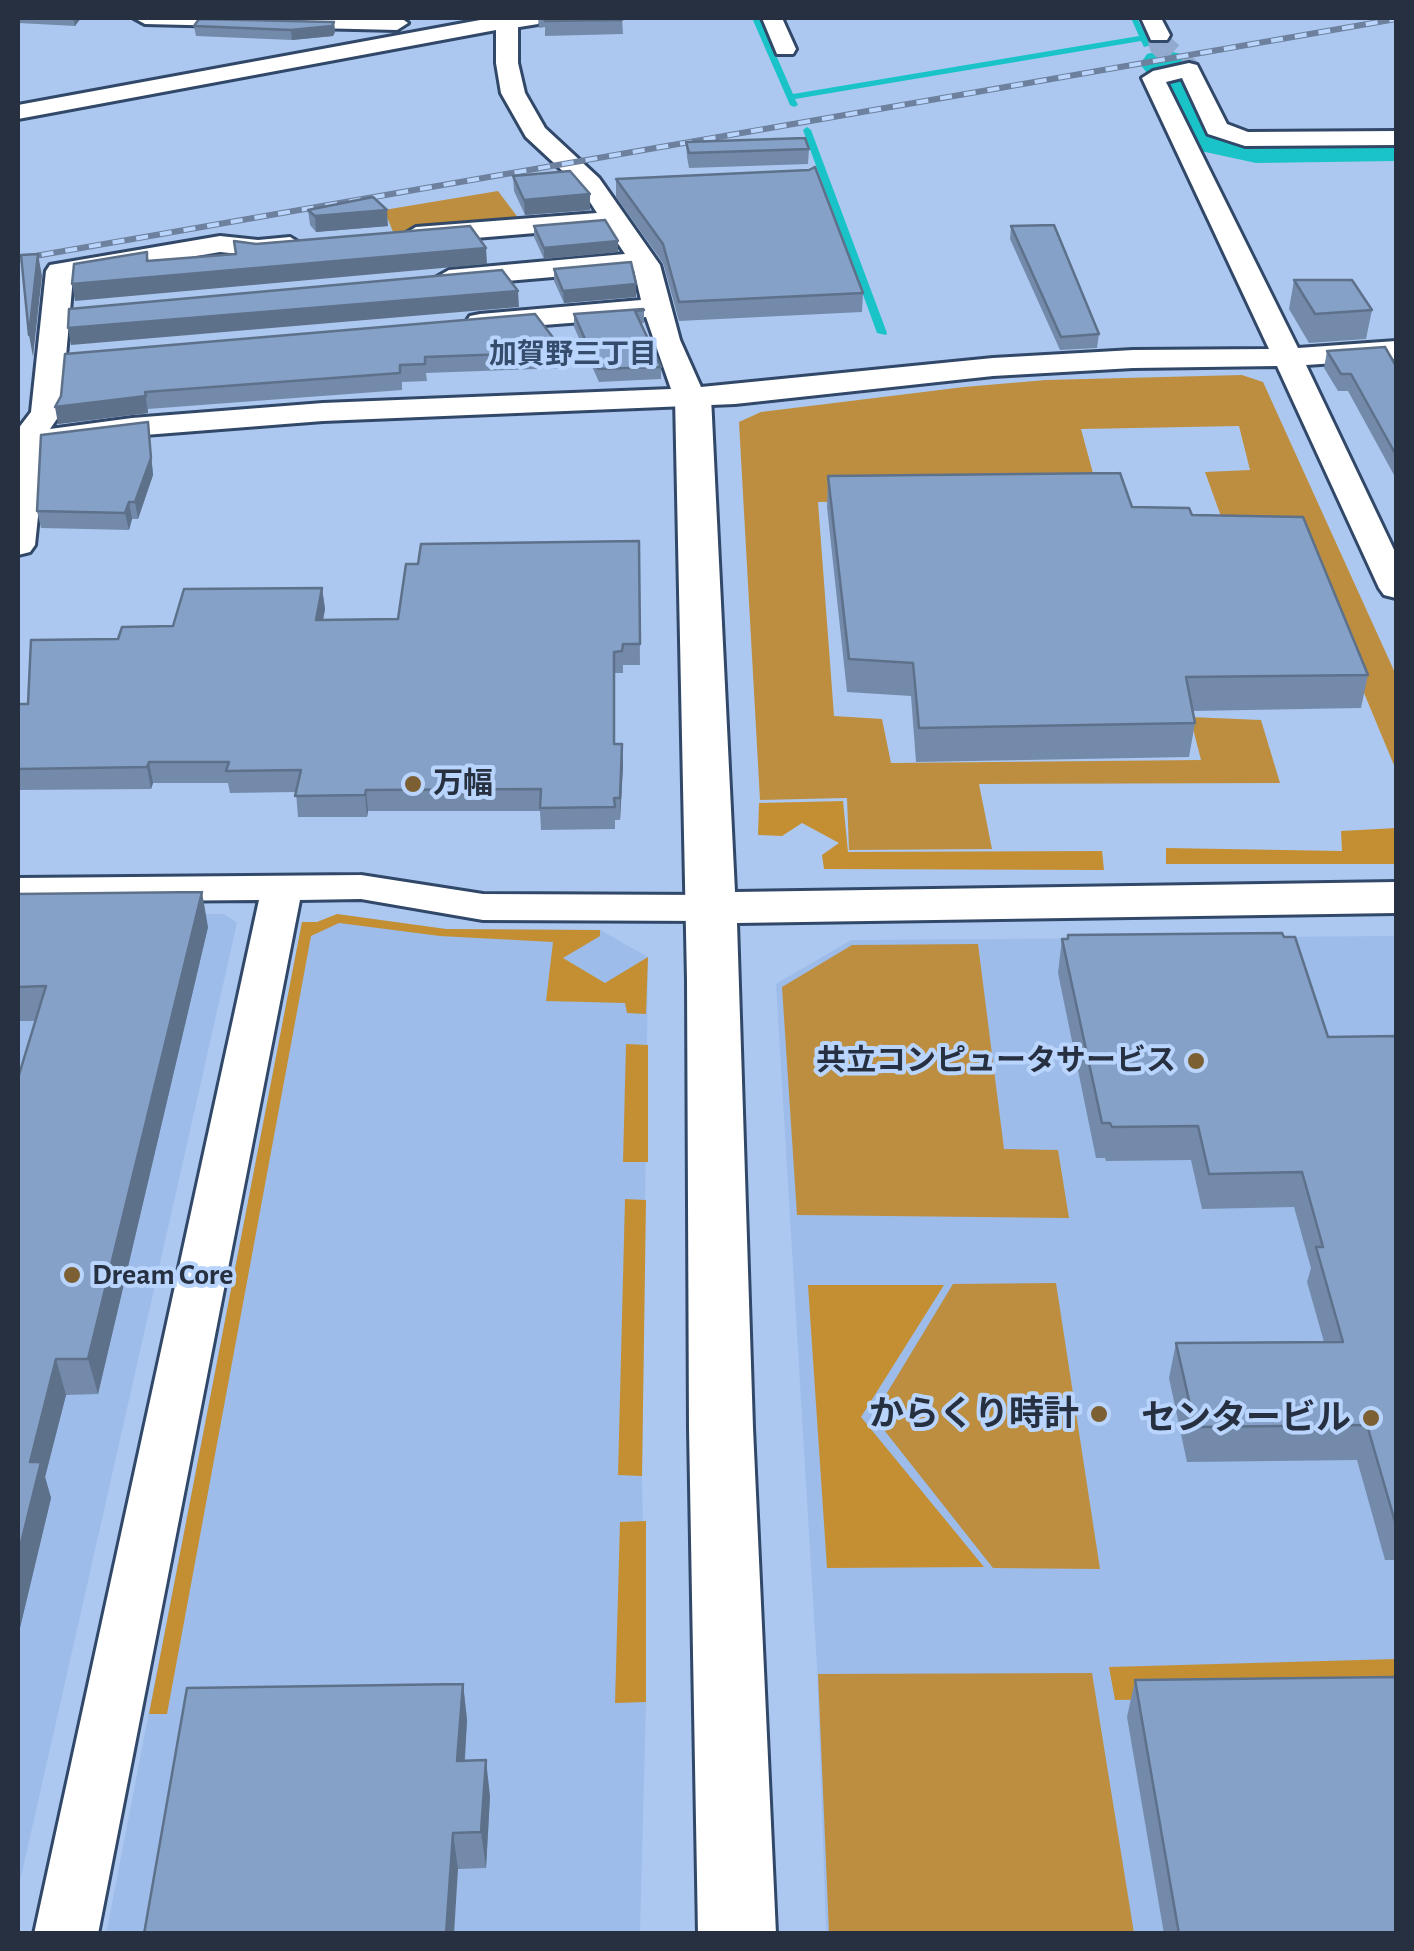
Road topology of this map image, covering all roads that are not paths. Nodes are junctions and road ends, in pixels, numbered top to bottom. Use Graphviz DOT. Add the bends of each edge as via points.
graph roads {
  1 [pos="145,18"];
  2 [pos="772,18"];
  3 [pos="198,19"];
  4 [pos="514,19"];
  5 [pos="785,49"];
  6 [pos="171,66"];
  7 [pos="18,112"];
  8 [pos="1396,138"];
  9 [pos="1396,155"];
  10 [pos="1194,156"];
  11 [pos="630,182"];
  12 [pos="590,184"];
  13 [pos="614,218"];
  14 [pos="396,236"];
  15 [pos="317,243"];
  16 [pos="643,261"];
  17 [pos="428,280"];
  18 [pos="659,306"];
  19 [pos="92,312"];
  20 [pos="56,315"];
  21 [pos="444,325"];
  22 [pos="1396,350"];
  23 [pos="1288,358"];
  24 [pos="693,397"];
  25 [pos="21,442"];
  26 [pos="18,545"];
  27 [pos="1396,588"];
  28 [pos="282,888"];
  29 [pos="18,890"];
  30 [pos="1396,897"];
  31 [pos="711,908"];
  32 [pos="66,1934"];
  33 [pos="737,1934"];
  1 -- 3 [label="street"];
  2 -- 5 [label="street"];
  3 -- 4 [label="street"];
  3 -- 6 [label="street"];
  4 -- 6 [label="street"];
  4 -- 12 [label="street" via="507,63 513,93 535,132"];
  6 -- 7 [label="street"];
  8 -- 10 [label="street" via="1228,134 1217,129 1189,70 1153,78"];
  9 -- 10 [label="street"];
  10 -- 23 [label="street"];
  11 -- 12 [label="street"];
  12 -- 13 [label="street"];
  13 -- 14 [label="street"];
  13 -- 16 [label="street"];
  15 -- 20 [label="street" via="220,244 60,271"];
  16 -- 17 [label="street"];
  16 -- 18 [label="street"];
  18 -- 21 [label="street"];
  18 -- 24 [label="street"];
  19 -- 20 [label="street"];
  20 -- 25 [label="street" via="61,358 46,413"];
  22 -- 23 [label="street"];
  23 -- 24 [label="street" via="993,367"];
  23 -- 27 [label="street"];
  24 -- 25 [label="street" via="323,412"];
  24 -- 31 [label="street"];
  25 -- 26 [label="street" via="26,488"];
  28 -- 29 [label="street"];
  28 -- 31 [label="street" via="360,886 483,906"];
  28 -- 32 [label="street"];
  30 -- 31 [label="street"];
  31 -- 33 [label="street"];
}
